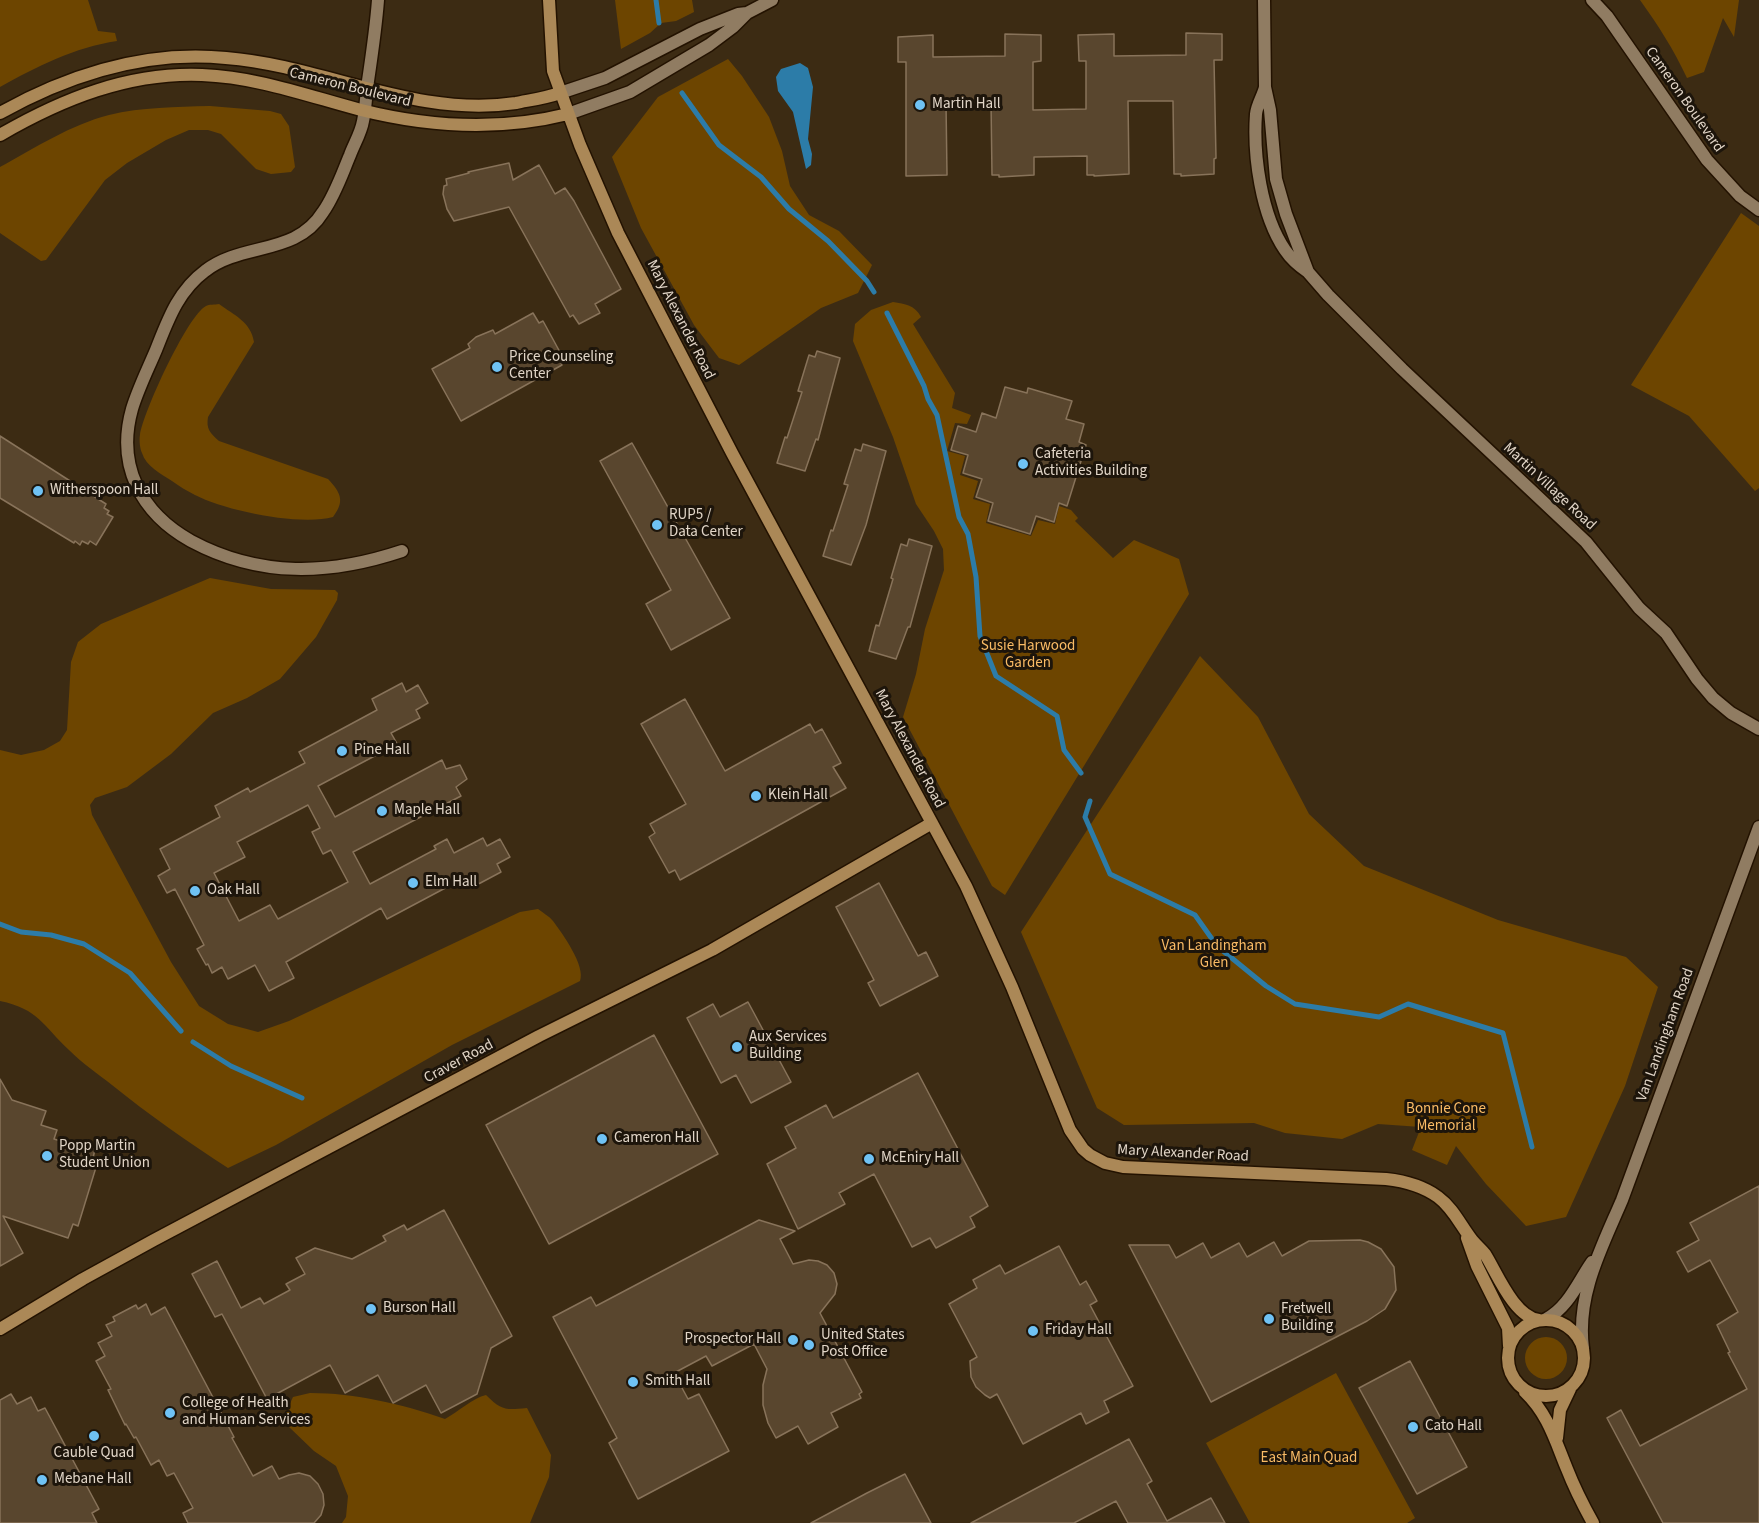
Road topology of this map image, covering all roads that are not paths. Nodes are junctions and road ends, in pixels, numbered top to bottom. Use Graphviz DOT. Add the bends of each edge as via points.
graph roads {
  1 [pos="378,0"];
  2 [pos="549,0"];
  3 [pos="772,0"];
  4 [pos="1264,0"];
  5 [pos="1592,0"];
  6 [pos="747,13"];
  7 [pos="367,90"];
  8 [pos="560,93"];
  9 [pos="365,110"];
  10 [pos="0,113"];
  11 [pos="568,114"];
  12 [pos="0,135"];
  13 [pos="1759,210"];
  14 [pos="402,551"];
  15 [pos="1759,729"];
  16 [pos="932,823"];
  17 [pos="1759,827"];
  18 [pos="1462,1226"];
  19 [pos="1600,1251"];
  20 [pos="1542,1320"];
  21 [pos="0,1329"];
  22 [pos="1583,1347"];
  23 [pos="1508,1349"];
  24 [pos="1575,1383"];
  25 [pos="1518,1385"];
  26 [pos="1558,1442"];
  27 [pos="1593,1523"];
  1 -- 7 [label="street"];
  2 -- 8 [label="street, Mary Alexander Road" via="552,64"];
  3 -- 6 [label="street, Cameron Boulevard"];
  4 -- 15 [label="street, Martin Village Road" via="1265,87 1256,113 1258,167 1264,197 1284,249 1402,369 1586,542 1639,608 1666,633 1713,698"];
  5 -- 13 [label="street, Cameron Boulevard" via="1707,160 1740,196"];
  6 -- 8 [label="street, Cameron Boulevard" via="700,30 605,78"];
  6 -- 11 [label="street, Cameron Boulevard" via="714,41 630,92"];
  7 -- 8 [label="street, Cameron Boulevard" via="471,106 516,103"];
  7 -- 9 [label="street"];
  7 -- 10 [label="street, Cameron Boulevard" via="252,61 172,58 79,76"];
  8 -- 11 [label="street, Mary Alexander Road"];
  9 -- 11 [label="street, Cameron Boulevard" via="465,125 518,123"];
  9 -- 12 [label="street, Cameron Boulevard" via="253,80 168,76 80,95"];
  9 -- 14 [label="street" via="335,190 315,223 289,242 219,261 180,295 133,406 127,453 138,490 157,516 186,538 224,556 268,567 302,570 346,566"];
  11 -- 16 [label="street, Mary Alexander Road" via="636,269"];
  16 -- 18 [label="street, Mary Alexander Road" via="990,936 1063,1116 1077,1142 1090,1155 1122,1167 1397,1180 1438,1197"];
  16 -- 21 [label="street, Craver Road" via="712,950 549,1031 156,1239"];
  17 -- 19 [label="street, Van Landingham Road"];
  18 -- 20 [label="street, Mary Alexander Road" via="1485,1254 1510,1296 1529,1317"];
  18 -- 23 [label="street, Mary Alexander Road" via="1508,1328"];
  19 -- 20 [label="street, Van Landingham Road" via="1567,1302"];
  19 -- 22 [label="street, Van Landingham Road" via="1582,1308"];
  20 -- 22 [label="street, Mary Alexander Road" via="1558,1321 1569,1327"];
  20 -- 23 [label="street" via="1522,1328"];
  22 -- 24 [label="street, Mary Alexander Road" via="1584,1366"];
  23 -- 25 [label="street, Mary Alexander Road" via="1509,1368"];
  24 -- 25 [label="street" via="1559,1394 1547,1396"];
  24 -- 26 [label="street, Mary Alexander Road" via="1560,1410"];
  25 -- 26 [label="street, Mary Alexander Road" via="1539,1407"];
  26 -- 27 [label="street, Mary Alexander Road"];
}
